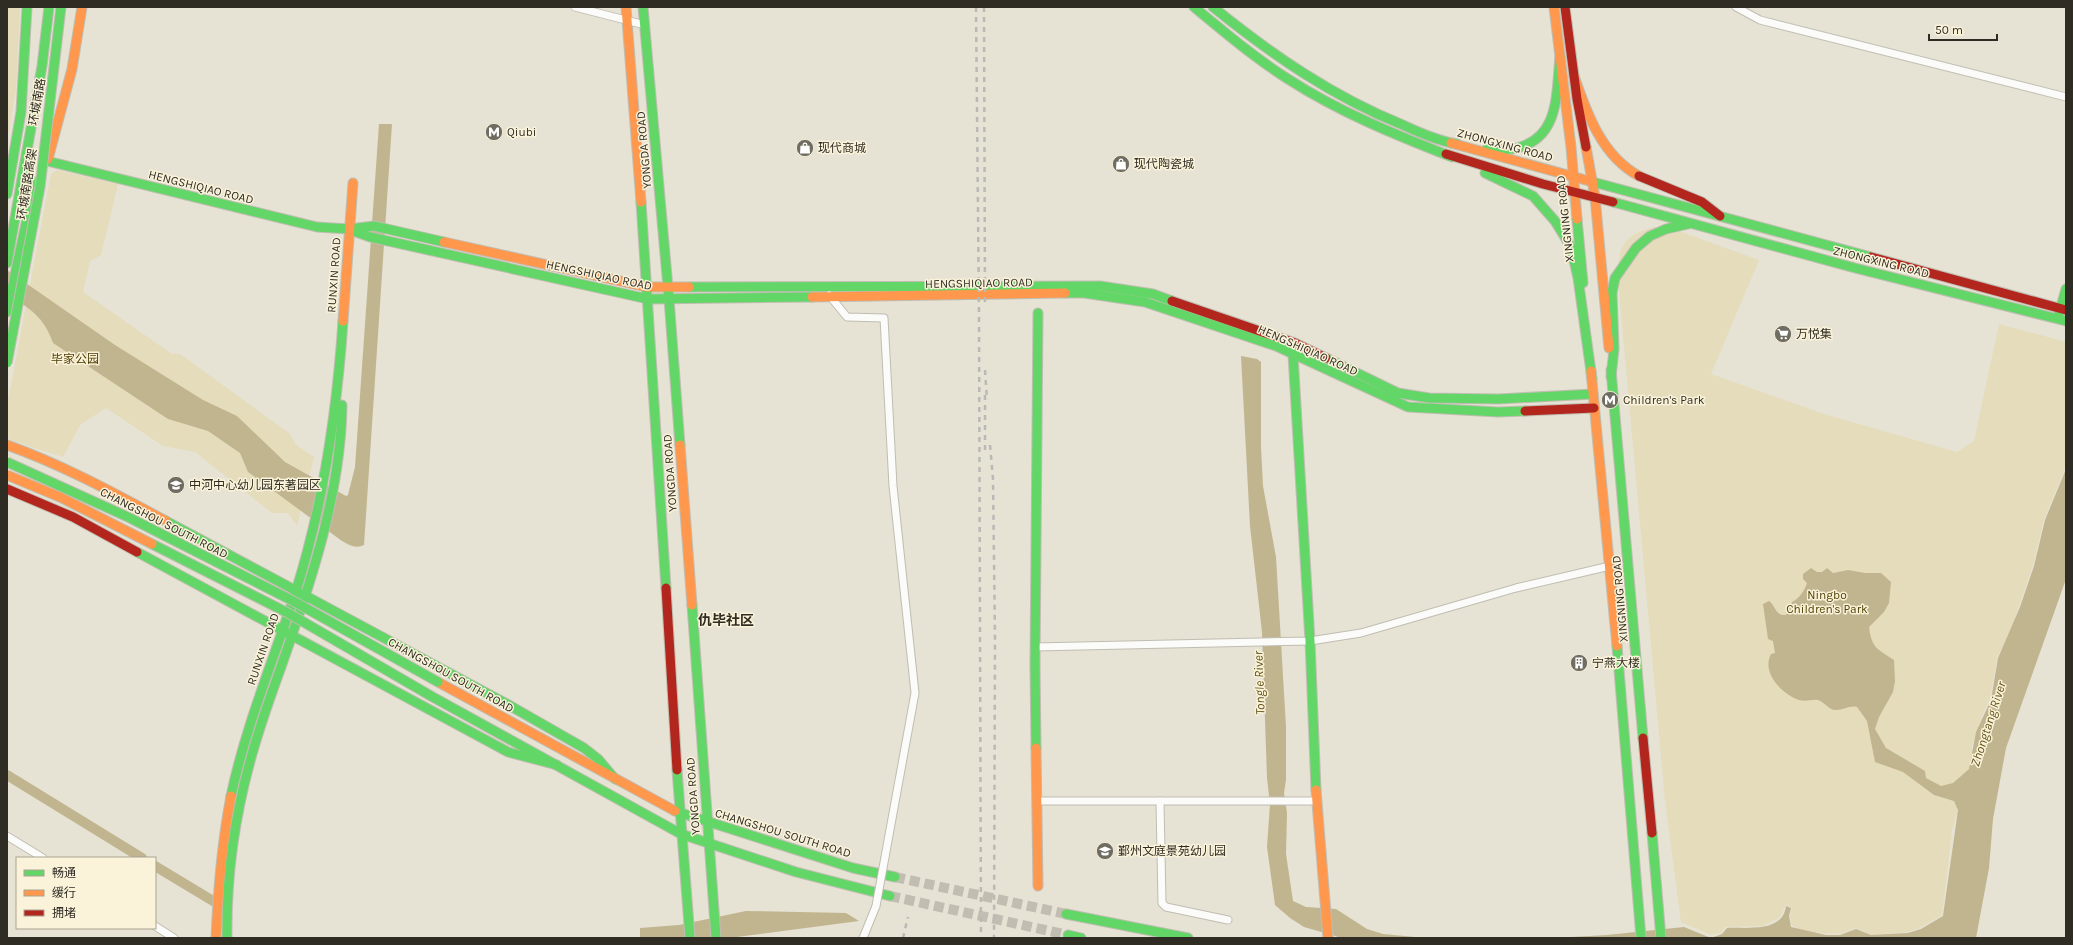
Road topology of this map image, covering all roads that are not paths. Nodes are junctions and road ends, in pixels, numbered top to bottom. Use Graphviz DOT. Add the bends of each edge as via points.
graph roads {
  1 [pos="26,7"];
  2 [pos="43,7"];
  3 [pos="48,7"];
  4 [pos="61,7"];
  5 [pos="65,7"];
  6 [pos="82,7"];
  7 [pos="575,7"];
  8 [pos="626,7"];
  9 [pos="643,7"];
  10 [pos="1194,7"];
  11 [pos="1213,7"];
  12 [pos="1554,7"];
  13 [pos="1565,7"];
  14 [pos="1736,7"];
  15 [pos="626,20"];
  16 [pos="645,25"];
  17 [pos="1560,57"];
  18 [pos="42,66"];
  19 [pos="1574,76"];
  20 [pos="2066,97"];
  21 [pos="1451,143"];
  22 [pos="1446,154"];
  23 [pos="47,161"];
  24 [pos="1625,167"];
  25 [pos="1573,177"];
  26 [pos="1592,182"];
  27 [pos="352,183"];
  28 [pos="40,187"];
  29 [pos="1574,191"];
  30 [pos="7,194"];
  31 [pos="1595,197"];
  32 [pos="1721,217"];
  33 [pos="1690,224"];
  34 [pos="350,229"];
  35 [pos="1636,248"];
  36 [pos="7,263"];
  37 [pos="647,287"];
  38 [pos="668,287"];
  39 [pos="2066,290"];
  40 [pos="829,295"];
  41 [pos="648,299"];
  42 [pos="669,299"];
  43 [pos="8,308"];
  44 [pos="2063,309"];
  45 [pos="1038,312"];
  46 [pos="2062,320"];
  47 [pos="1293,354"];
  48 [pos="7,363"];
  49 [pos="340,369"];
  50 [pos="1611,377"];
  51 [pos="1592,380"];
  52 [pos="1593,394"];
  53 [pos="1594,408"];
  54 [pos="7,445"];
  55 [pos="7,462"];
  56 [pos="7,476"];
  57 [pos="7,489"];
  58 [pos="1610,566"];
  59 [pos="296,590"];
  60 [pos="282,631"];
  61 [pos="1310,641"];
  62 [pos="1035,647"];
  63 [pos="557,765"];
  64 [pos="615,779"];
  65 [pos="1037,801"];
  66 [pos="1160,801"];
  67 [pos="1316,801"];
  68 [pos="680,814"];
  69 [pos="707,822"];
  70 [pos="681,834"];
  71 [pos="7,836"];
  72 [pos="709,843"];
  73 [pos="42,857"];
  74 [pos="895,877"];
  75 [pos="1038,886"];
  76 [pos="890,896"];
  77 [pos="1066,914"];
  78 [pos="1228,920"];
  79 [pos="156,927"];
  80 [pos="1068,935"];
  81 [pos="174,938"];
  82 [pos="216,938"];
  83 [pos="227,938"];
  84 [pos="690,938"];
  85 [pos="716,938"];
  86 [pos="863,938"];
  87 [pos="1081,938"];
  88 [pos="1188,938"];
  89 [pos="1328,938"];
  90 [pos="1641,938"];
  91 [pos="1661,938"];
  1 -- 30 [label="main road, 环城南路" via="21,112"];
  2 -- 18 [label="main road"];
  3 -- 18 [label="main road, 环城南路高架"];
  4 -- 28 [label="main road, 环城南路高架, bridge"];
  5 -- 43 [label="main road, 环城南路" via="38,165"];
  6 -- 23 [label="main road" via="72,69"];
  7 -- 15 [label="street"];
  8 -- 15 [label="main road, YONGDA ROAD"];
  9 -- 16 [label="main road, YONGDA ROAD"];
  10 -- 22 [label="main road, ZHONGXING ROAD" via="1288,79 1348,113"];
  11 -- 21 [label="main road, ZHONGXING ROAD" via="1294,69 1353,103"];
  12 -- 17 [label="main road, XINGNING ROAD"];
  13 -- 19 [label="main road, XINGNING ROAD"];
  14 -- 20 [label="street" via="1760,20"];
  15 -- 16 [label="street"];
  15 -- 37 [label="main road, YONGDA ROAD"];
  16 -- 38 [label="main road, YONGDA ROAD"];
  17 -- 21 [label="main road, XINGNING ROAD" via="1553,117 1538,138 1511,149 1490,149"];
  17 -- 25 [label="main road, XINGNING ROAD"];
  18 -- 36 [label="main road, 环城南路高架"];
  19 -- 24 [label="main road, XINGNING ROAD" via="1592,124"];
  19 -- 26 [label="main road, XINGNING ROAD"];
  21 -- 25 [label="main road, ZHONGXING ROAD"];
  22 -- 29 [label="main road, ZHONGXING ROAD"];
  22 -- 51 [label="main road, XINGNING ROAD" via="1533,196 1555,221 1571,247 1575,262"];
  23 -- 28 [label="main road, bridge"];
  23 -- 34 [label="main road, HENGSHIQIAO ROAD" via="317,227"];
  24 -- 32 [label="main road, ZHONGXING ROAD" via="1670,190 1708,204"];
  25 -- 26 [label="main road, ZHONGXING ROAD"];
  25 -- 29 [label="main road, XINGNING ROAD"];
  26 -- 31 [label="main road, XINGNING ROAD"];
  26 -- 32 [label="main road, ZHONGXING ROAD"];
  27 -- 34 [label="main road, RUNXIN ROAD"];
  28 -- 48 [label="main road, 环城南路高架, bridge"];
  29 -- 31 [label="main road, ZHONGXING ROAD"];
  29 -- 51 [label="main road, XINGNING ROAD"];
  31 -- 33 [label="main road, ZHONGXING ROAD"];
  31 -- 50 [label="main road, XINGNING ROAD"];
  32 -- 44 [label="main road, ZHONGXING ROAD"];
  33 -- 35 [label="main road, ZHONGXING ROAD" via="1666,229 1650,236"];
  33 -- 46 [label="main road, ZHONGXING ROAD"];
  34 -- 37 [label="main road, HENGSHIQIAO ROAD" via="374,226"];
  34 -- 41 [label="main road, HENGSHIQIAO ROAD" via="370,237"];
  34 -- 49 [label="main road, RUNXIN ROAD"];
  35 -- 50 [label="main road, XINGNING ROAD" via="1615,278 1612,293 1614,349"];
  37 -- 38 [label="main road, HENGSHIQIAO ROAD"];
  37 -- 41 [label="main road, YONGDA ROAD"];
  38 -- 42 [label="main road, YONGDA ROAD"];
  38 -- 52 [label="main road, HENGSHIQIAO ROAD" via="1100,286 1129,289 1181,303 1295,343 1398,393 1429,398 1498,399"];
  39 -- 44 [label="main road"];
  40 -- 42 [label="main road, HENGSHIQIAO ROAD"];
  40 -- 47 [label="main road, HENGSHIQIAO ROAD" via="1108,295 1169,309"];
  40 -- 86 [label="street, bridge" via="847,317 884,318 893,486 915,693 876,906"];
  41 -- 42 [label="main road, HENGSHIQIAO ROAD"];
  41 -- 68 [label="main road, YONGDA ROAD"];
  42 -- 69 [label="main road, YONGDA ROAD"];
  44 -- 46 [label="main road"];
  45 -- 62 [label="main road"];
  47 -- 53 [label="main road, HENGSHIQIAO ROAD" via="1396,403 1418,409 1498,412"];
  47 -- 61 [label="main road"];
  49 -- 59 [label="main road, RUNXIN ROAD" via="329,446 312,530"];
  49 -- 83 [label="main road, RUNXIN ROAD" via="342,408 339,452 327,518 310,584 263,718 247,774 234,838"];
  50 -- 91 [label="main road, XINGNING ROAD"];
  51 -- 52 [label="main road, XINGNING ROAD"];
  52 -- 53 [label="main road, XINGNING ROAD"];
  53 -- 58 [label="main road, XINGNING ROAD"];
  54 -- 59 [label="main road" via="38,456 103,487"];
  55 -- 64 [label="main road, CHANGSHOU SOUTH ROAD, bridge" via="130,518 294,601"];
  56 -- 63 [label="main road, CHANGSHOU SOUTH ROAD, bridge" via="62,498 281,610"];
  57 -- 60 [label="main road" via="73,517"];
  58 -- 61 [label="street" via="1516,588 1361,633"];
  58 -- 90 [label="main road, XINGNING ROAD"];
  59 -- 60 [label="main road, RUNXIN ROAD"];
  59 -- 64 [label="main road" via="584,748 598,759"];
  60 -- 63 [label="main road" via="508,752"];
  60 -- 82 [label="main road, RUNXIN ROAD" via="236,773 220,861"];
  61 -- 62 [label="street"];
  61 -- 67 [label="main road"];
  62 -- 65 [label="main road"];
  63 -- 70 [label="main road, CHANGSHOU SOUTH ROAD"];
  64 -- 68 [label="main road, CHANGSHOU SOUTH ROAD"];
  65 -- 66 [label="street"];
  65 -- 75 [label="main road"];
  66 -- 67 [label="street"];
  66 -- 78 [label="street" via="1162,903 1166,907"];
  67 -- 89 [label="main road"];
  68 -- 69 [label="main road, CHANGSHOU SOUTH ROAD"];
  68 -- 70 [label="main road, YONGDA ROAD"];
  69 -- 72 [label="main road, YONGDA ROAD"];
  69 -- 74 [label="main road, CHANGSHOU SOUTH ROAD" via="853,868"];
  70 -- 72 [label="main road, CHANGSHOU SOUTH ROAD"];
  70 -- 84 [label="main road, YONGDA ROAD"];
  71 -- 73 [label="street"];
  72 -- 76 [label="main road, CHANGSHOU SOUTH ROAD" via="796,872"];
  72 -- 85 [label="main road, YONGDA ROAD"];
  77 -- 88 [label="main road"];
  79 -- 81 [label="street"];
  80 -- 87 [label="main road"];
}
